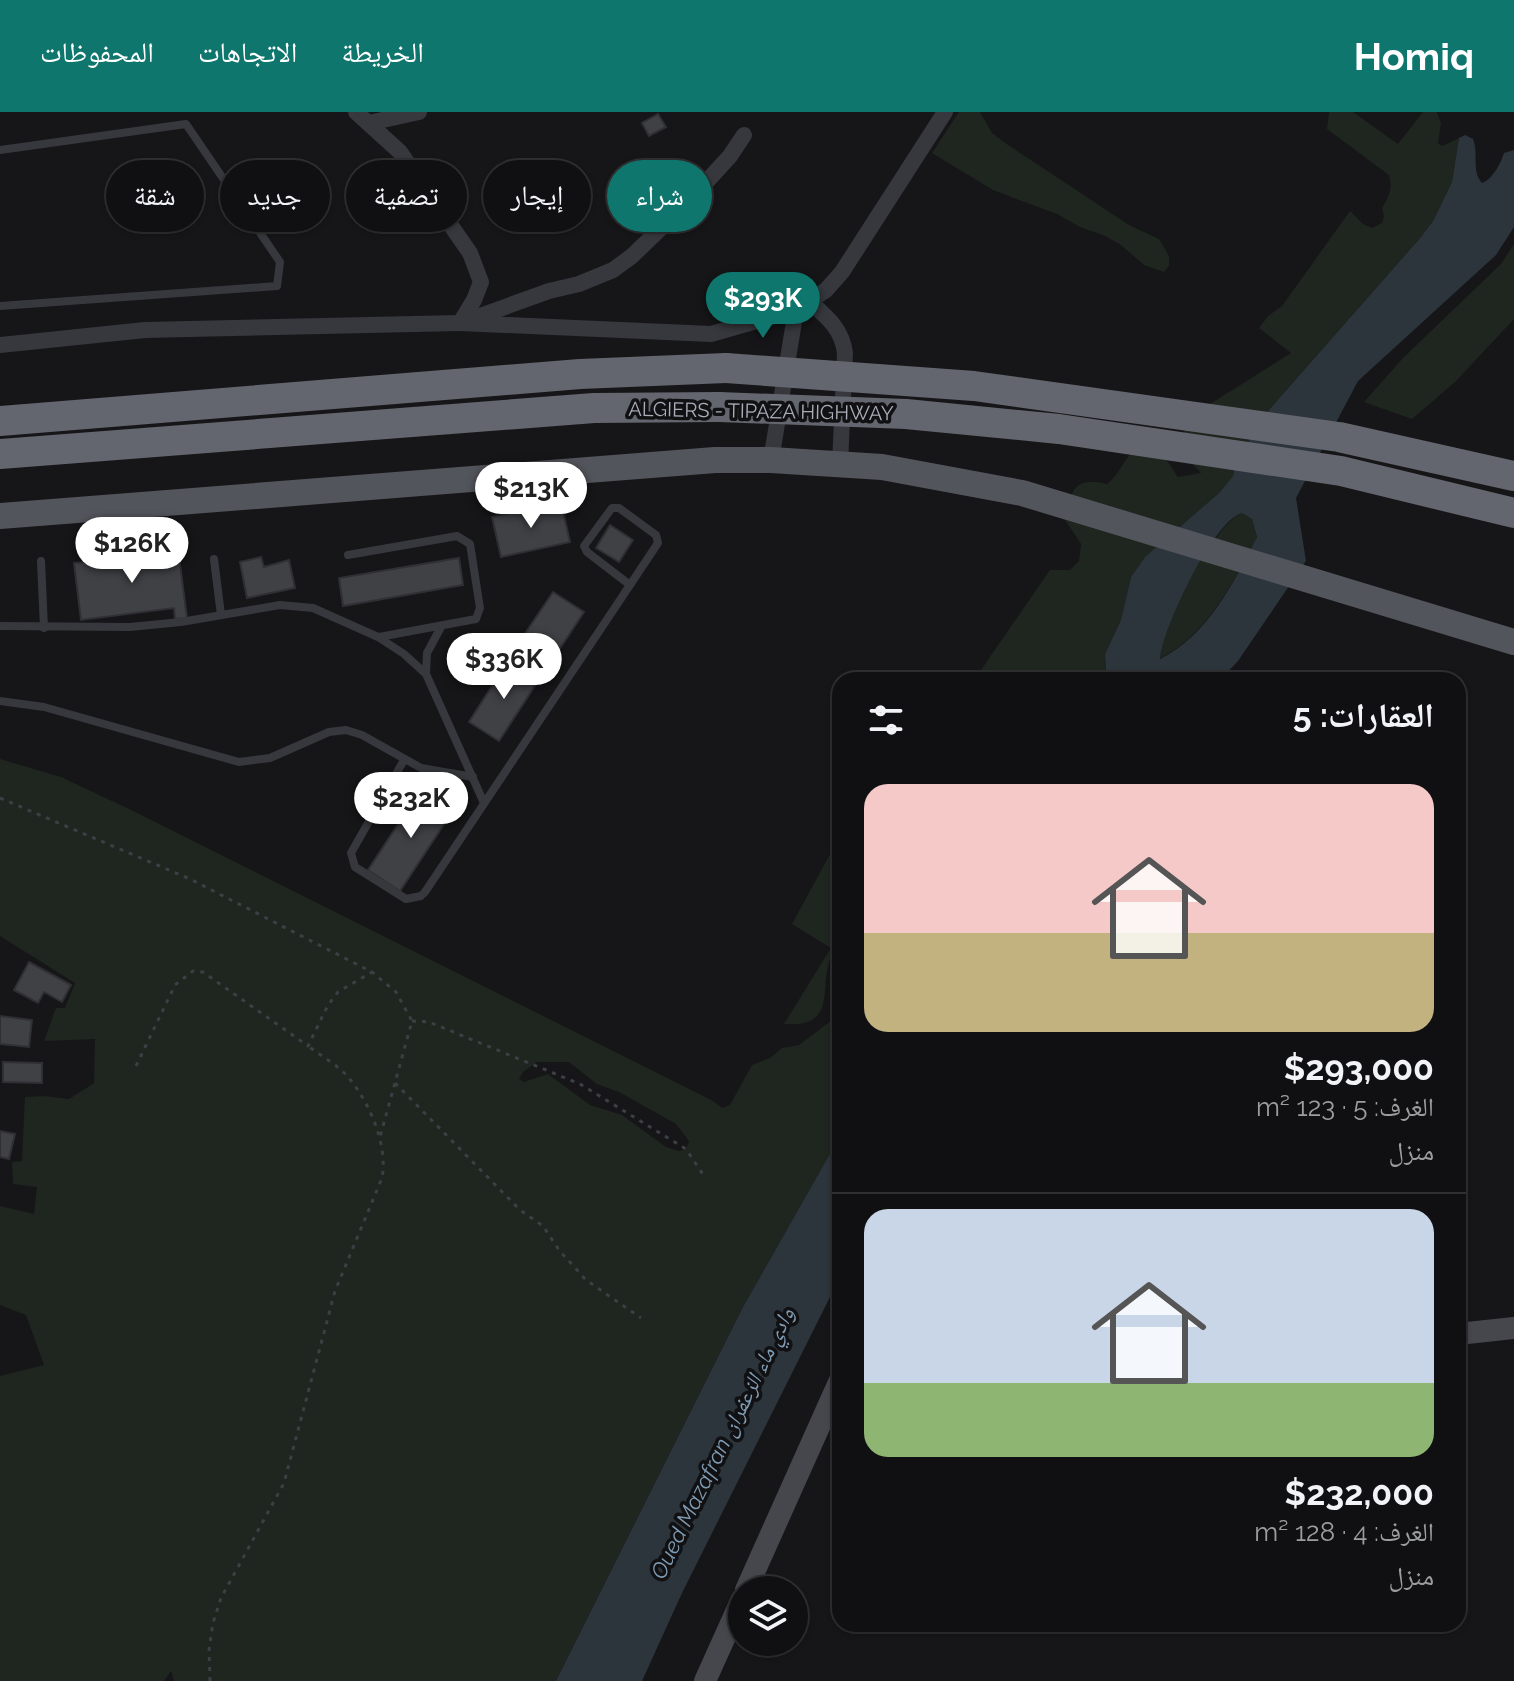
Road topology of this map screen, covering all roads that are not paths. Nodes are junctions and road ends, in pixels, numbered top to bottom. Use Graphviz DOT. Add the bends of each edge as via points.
graph roads {
  1 [pos="419,112"];
  2 [pos="945,112"];
  3 [pos="362,118"];
  4 [pos="744,135"];
  5 [pos="0,150"];
  6 [pos="0,306"];
  7 [pos="803,306"];
  8 [pos="460,323"];
  9 [pos="0,345"];
  10 [pos="0,421"];
  11 [pos="0,454"];
  12 [pos="771,460"];
  13 [pos="840,464"];
  14 [pos="1514,476"];
  15 [pos="1514,513"];
  16 [pos="0,516"];
  17 [pos="348,555"];
  18 [pos="214,559"];
  19 [pos="41,561"];
  20 [pos="630,585"];
  21 [pos="221,615"];
  22 [pos="0,626"];
  23 [pos="441,627"];
  24 [pos="44,628"];
  25 [pos="378,637"];
  26 [pos="1514,642"];
  27 [pos="426,674"];
  28 [pos="0,701"];
  29 [pos="404,760"];
  30 [pos="473,777"];
  31 [pos="484,803"];
  32 [pos="1514,1328"];
  33 [pos="1466,1333"];
  34 [pos="832,1398"];
  35 [pos="752,1576"];
  36 [pos="728,1630"];
  37 [pos="705,1681"];
  1 -- 3 [label="street"];
  2 -- 7 [label="street" via="842,272"];
  3 -- 8 [label="street" via="400,152 470,253 481,282"];
  4 -- 8 [label="street" via="688,202 613,270"];
  5 -- 6 [label="lane" via="186,124 280,262 277,286"];
  7 -- 8 [label="street" via="711,334"];
  7 -- 12 [label="street"];
  7 -- 13 [label="street" via="836,325 844,339"];
  8 -- 9 [label="street" via="145,330"];
  10 -- 14 [label="highway, ALGIERS - TIPAZA HIGHWAY, bridge" via="580,374 726,368 974,386 1339,437"];
  11 -- 15 [label="highway, ALGIERS - TIPAZA HIGHWAY, bridge" via="594,408 906,414 1059,429 1341,471"];
  12 -- 13 [label="main road"];
  12 -- 16 [label="main road" via="655,464"];
  13 -- 26 [label="main road" via="1022,493"];
  17 -- 23 [label="lane" via="457,536 467,540 480,612 472,621"];
  18 -- 21 [label="lane"];
  19 -- 24 [label="lane"];
  20 -- 20 [label="lane" via="584,546 612,508 657,537"];
  20 -- 31 [label="lane"];
  21 -- 24 [label="lane" via="130,627"];
  21 -- 25 [label="lane" via="296,605"];
  22 -- 24 [label="lane"];
  23 -- 25 [label="lane"];
  23 -- 27 [label="lane" via="427,653"];
  25 -- 27 [label="lane"];
  27 -- 30 [label="lane"];
  28 -- 29 [label="lane" via="44,707 229,761 270,758 329,732 346,730"];
  29 -- 30 [label="lane"];
  29 -- 31 [label="lane" via="351,853 355,867 406,899 425,892"];
  30 -- 31 [label="lane"];
  32 -- 33 [label="street"];
  34 -- 35 [label="street"];
  36 -- 37 [label="street"];
}
